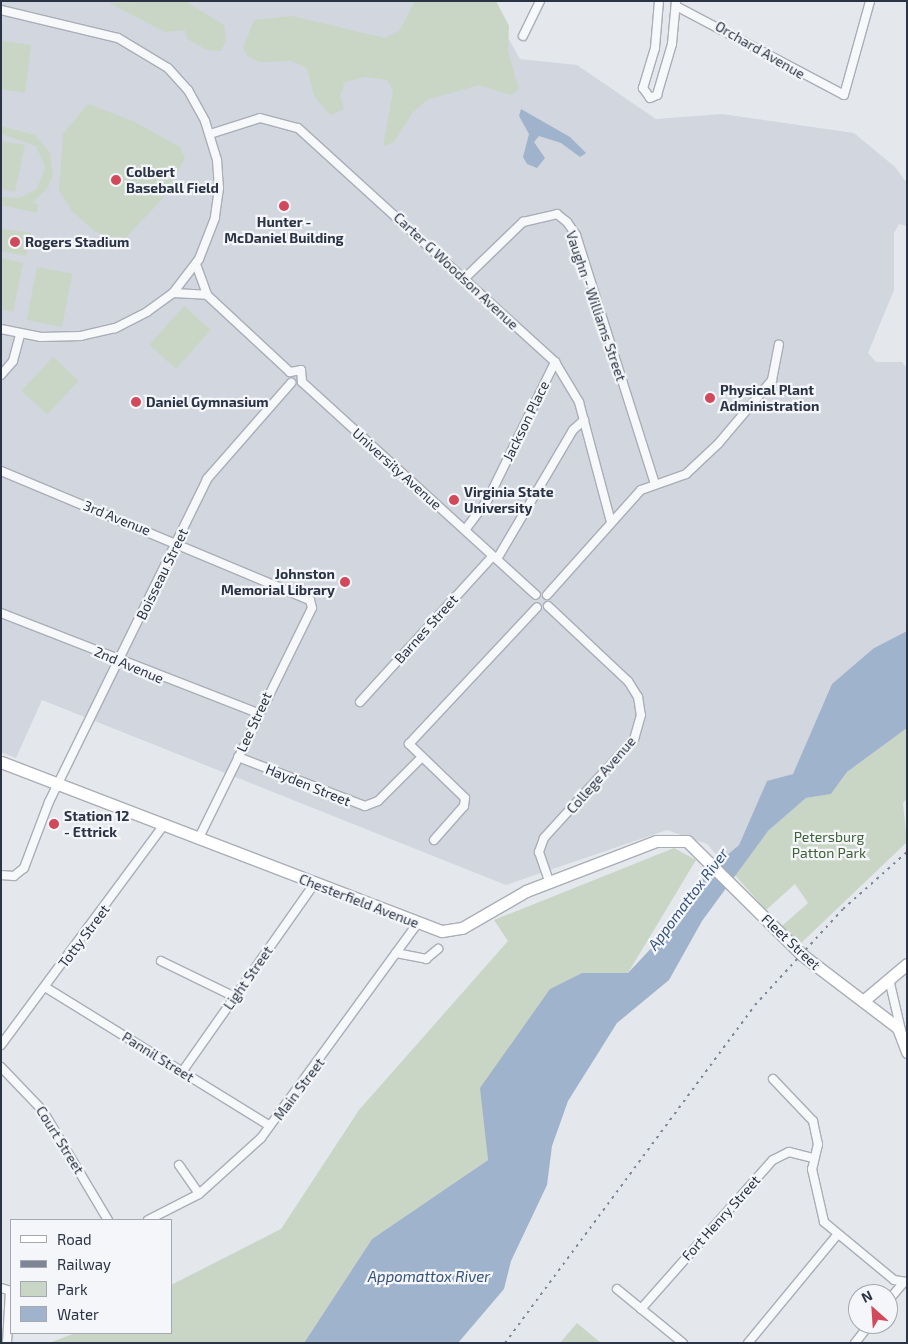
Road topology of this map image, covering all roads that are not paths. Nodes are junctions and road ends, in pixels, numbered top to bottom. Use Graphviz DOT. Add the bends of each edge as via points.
graph roads {
  1 [pos="540,1"];
  2 [pos="659,1"];
  3 [pos="870,1"];
  4 [pos="676,3"];
  5 [pos="1,10"];
  6 [pos="1,13"];
  7 [pos="15,14"];
  8 [pos="523,36"];
  9 [pos="210,134"];
  10 [pos="196,264"];
  11 [pos="465,278"];
  12 [pos="173,293"];
  13 [pos="207,295"];
  14 [pos="1,329"];
  15 [pos="20,334"];
  16 [pos="779,345"];
  17 [pos="555,362"];
  18 [pos="290,372"];
  19 [pos="1,375"];
  20 [pos="302,382"];
  21 [pos="291,383"];
  22 [pos="584,420"];
  23 [pos="1,471"];
  24 [pos="655,484"];
  25 [pos="611,522"];
  26 [pos="465,530"];
  27 [pos="177,543"];
  28 [pos="495,557"];
  29 [pos="536,595"];
  30 [pos="548,595"];
  31 [pos="311,605"];
  32 [pos="548,606"];
  33 [pos="537,607"];
  34 [pos="1,613"];
  35 [pos="120,660"];
  36 [pos="360,702"];
  37 [pos="257,713"];
  38 [pos="238,757"];
  39 [pos="421,758"];
  40 [pos="1,762"];
  41 [pos="59,784"];
  42 [pos="163,826"];
  43 [pos="198,840"];
  44 [pos="434,840"];
  45 [pos="710,860"];
  46 [pos="1,875"];
  47 [pos="549,881"];
  48 [pos="314,884"];
  49 [pos="418,923"];
  50 [pos="438,949"];
  51 [pos="396,953"];
  52 [pos="161,960"];
  53 [pos="907,964"];
  54 [pos="889,979"];
  55 [pos="45,987"];
  56 [pos="235,997"];
  57 [pos="863,1001"];
  58 [pos="902,1034"];
  59 [pos="1,1045"];
  60 [pos="907,1052"];
  61 [pos="1,1067"];
  62 [pos="182,1072"];
  63 [pos="773,1079"];
  64 [pos="270,1126"];
  65 [pos="813,1158"];
  66 [pos="178,1165"];
  67 [pos="199,1194"];
  68 [pos="107,1219"];
  69 [pos="150,1219"];
  70 [pos="837,1235"];
  71 [pos="905,1283"];
  72 [pos="617,1289"];
  73 [pos="10,1304"];
  74 [pos="641,1309"];
  75 [pos="7,1343"];
  76 [pos="683,1343"];
  77 [pos="748,1343"];
  1 -- 8 [label="street"];
  2 -- 4 [label="street" via="655,48 643,88 650,98 657,95 672,44"];
  3 -- 4 [label="street, Orchard Avenue" via="844,95"];
  5 -- 7 [label="street"];
  6 -- 7 [label="street"];
  7 -- 9 [label="street" via="118,38 144,50 188,90"];
  9 -- 10 [label="street" via="218,175 218,203"];
  9 -- 11 [label="street, Carter G Woodson Avenue" via="260,118 298,128"];
  10 -- 12 [label="street"];
  10 -- 13 [label="street, University Avenue"];
  11 -- 17 [label="street, Carter G Woodson Avenue"];
  11 -- 24 [label="street, Vaughn - Williams Street" via="523,222 557,214 568,222 576,236"];
  12 -- 13 [label="street"];
  12 -- 15 [label="street" via="136,318 105,331 64,337"];
  13 -- 18 [label="street, University Avenue"];
  14 -- 15 [label="street"];
  15 -- 19 [label="street" via="13,361"];
  16 -- 24 [label="street" via="772,380 718,444 686,474"];
  17 -- 22 [label="street, Carter G Woodson Avenue" via="574,389"];
  17 -- 26 [label="street, Jackson Place" via="486,501"];
  18 -- 20 [label="street, University Avenue" via="301,370"];
  18 -- 21 [label="street"];
  20 -- 21 [label="street"];
  20 -- 26 [label="street, University Avenue"];
  21 -- 27 [label="street, Boisseau Street" via="219,461"];
  22 -- 25 [label="street, Carter G Woodson Avenue"];
  22 -- 28 [label="street, Barnes Street" via="573,430"];
  23 -- 27 [label="street, 3rd Avenue"];
  24 -- 25 [label="street" via="641,490"];
  25 -- 30 [label="street"];
  26 -- 28 [label="street, University Avenue"];
  27 -- 31 [label="street, 3rd Avenue" via="307,597"];
  27 -- 35 [label="street, Boisseau Street"];
  28 -- 29 [label="street, University Avenue"];
  28 -- 36 [label="street, Barnes Street"];
  29 -- 30 [label="street"];
  29 -- 33 [label="street"];
  30 -- 32 [label="street"];
  31 -- 37 [label="street, Lee Street"];
  32 -- 33 [label="street"];
  32 -- 47 [label="street, College Avenue" via="628,681 641,715 634,739 544,838 539,852"];
  33 -- 39 [label="street" via="409,744"];
  34 -- 35 [label="street, 2nd Avenue"];
  35 -- 37 [label="street, 2nd Avenue"];
  35 -- 41 [label="street, Boisseau Street"];
  37 -- 38 [label="street, Lee Street"];
  38 -- 39 [label="street, Hayden Street" via="366,806 378,801"];
  38 -- 43 [label="street, Lee Street"];
  39 -- 44 [label="street" via="465,798 464,806"];
  40 -- 41 [label="main road, Chesterfield Avenue"];
  41 -- 42 [label="main road, Chesterfield Avenue"];
  41 -- 46 [label="street, Boisseau Street" via="18,875"];
  42 -- 43 [label="main road, Chesterfield Avenue"];
  42 -- 55 [label="street, Totty Street"];
  43 -- 48 [label="main road, Chesterfield Avenue"];
  45 -- 47 [label="main road, Chesterfield Avenue" via="686,841 663,839"];
  45 -- 57 [label="main road, Fleet Street" via="800,954"];
  47 -- 49 [label="main road, Chesterfield Avenue" via="456,930"];
  48 -- 49 [label="main road, Chesterfield Avenue"];
  48 -- 56 [label="street, Light Street"];
  49 -- 51 [label="street, Main Street"];
  50 -- 51 [label="street" via="426,959"];
  51 -- 64 [label="street, Main Street"];
  52 -- 56 [label="street"];
  53 -- 54 [label="main road"];
  54 -- 57 [label="main road"];
  54 -- 58 [label="street"];
  55 -- 59 [label="street, Totty Street"];
  55 -- 62 [label="street, Pannil Street"];
  56 -- 62 [label="street, Light Street"];
  57 -- 58 [label="main road, Fleet Street"];
  58 -- 60 [label="main road"];
  61 -- 68 [label="street, Court Street" via="43,1111"];
  62 -- 64 [label="street, Pannil Street"];
  63 -- 65 [label="street" via="813,1121 818,1144"];
  64 -- 67 [label="street, Main Street"];
  65 -- 70 [label="street" via="822,1216"];
  65 -- 74 [label="street, Fort Henry Street" via="789,1152 773,1160"];
  66 -- 67 [label="street"];
  67 -- 69 [label="street, Main Street"];
  70 -- 71 [label="street"];
  70 -- 77 [label="street"];
  72 -- 74 [label="street"];
  73 -- 75 [label="street"];
  74 -- 76 [label="street"];
}
